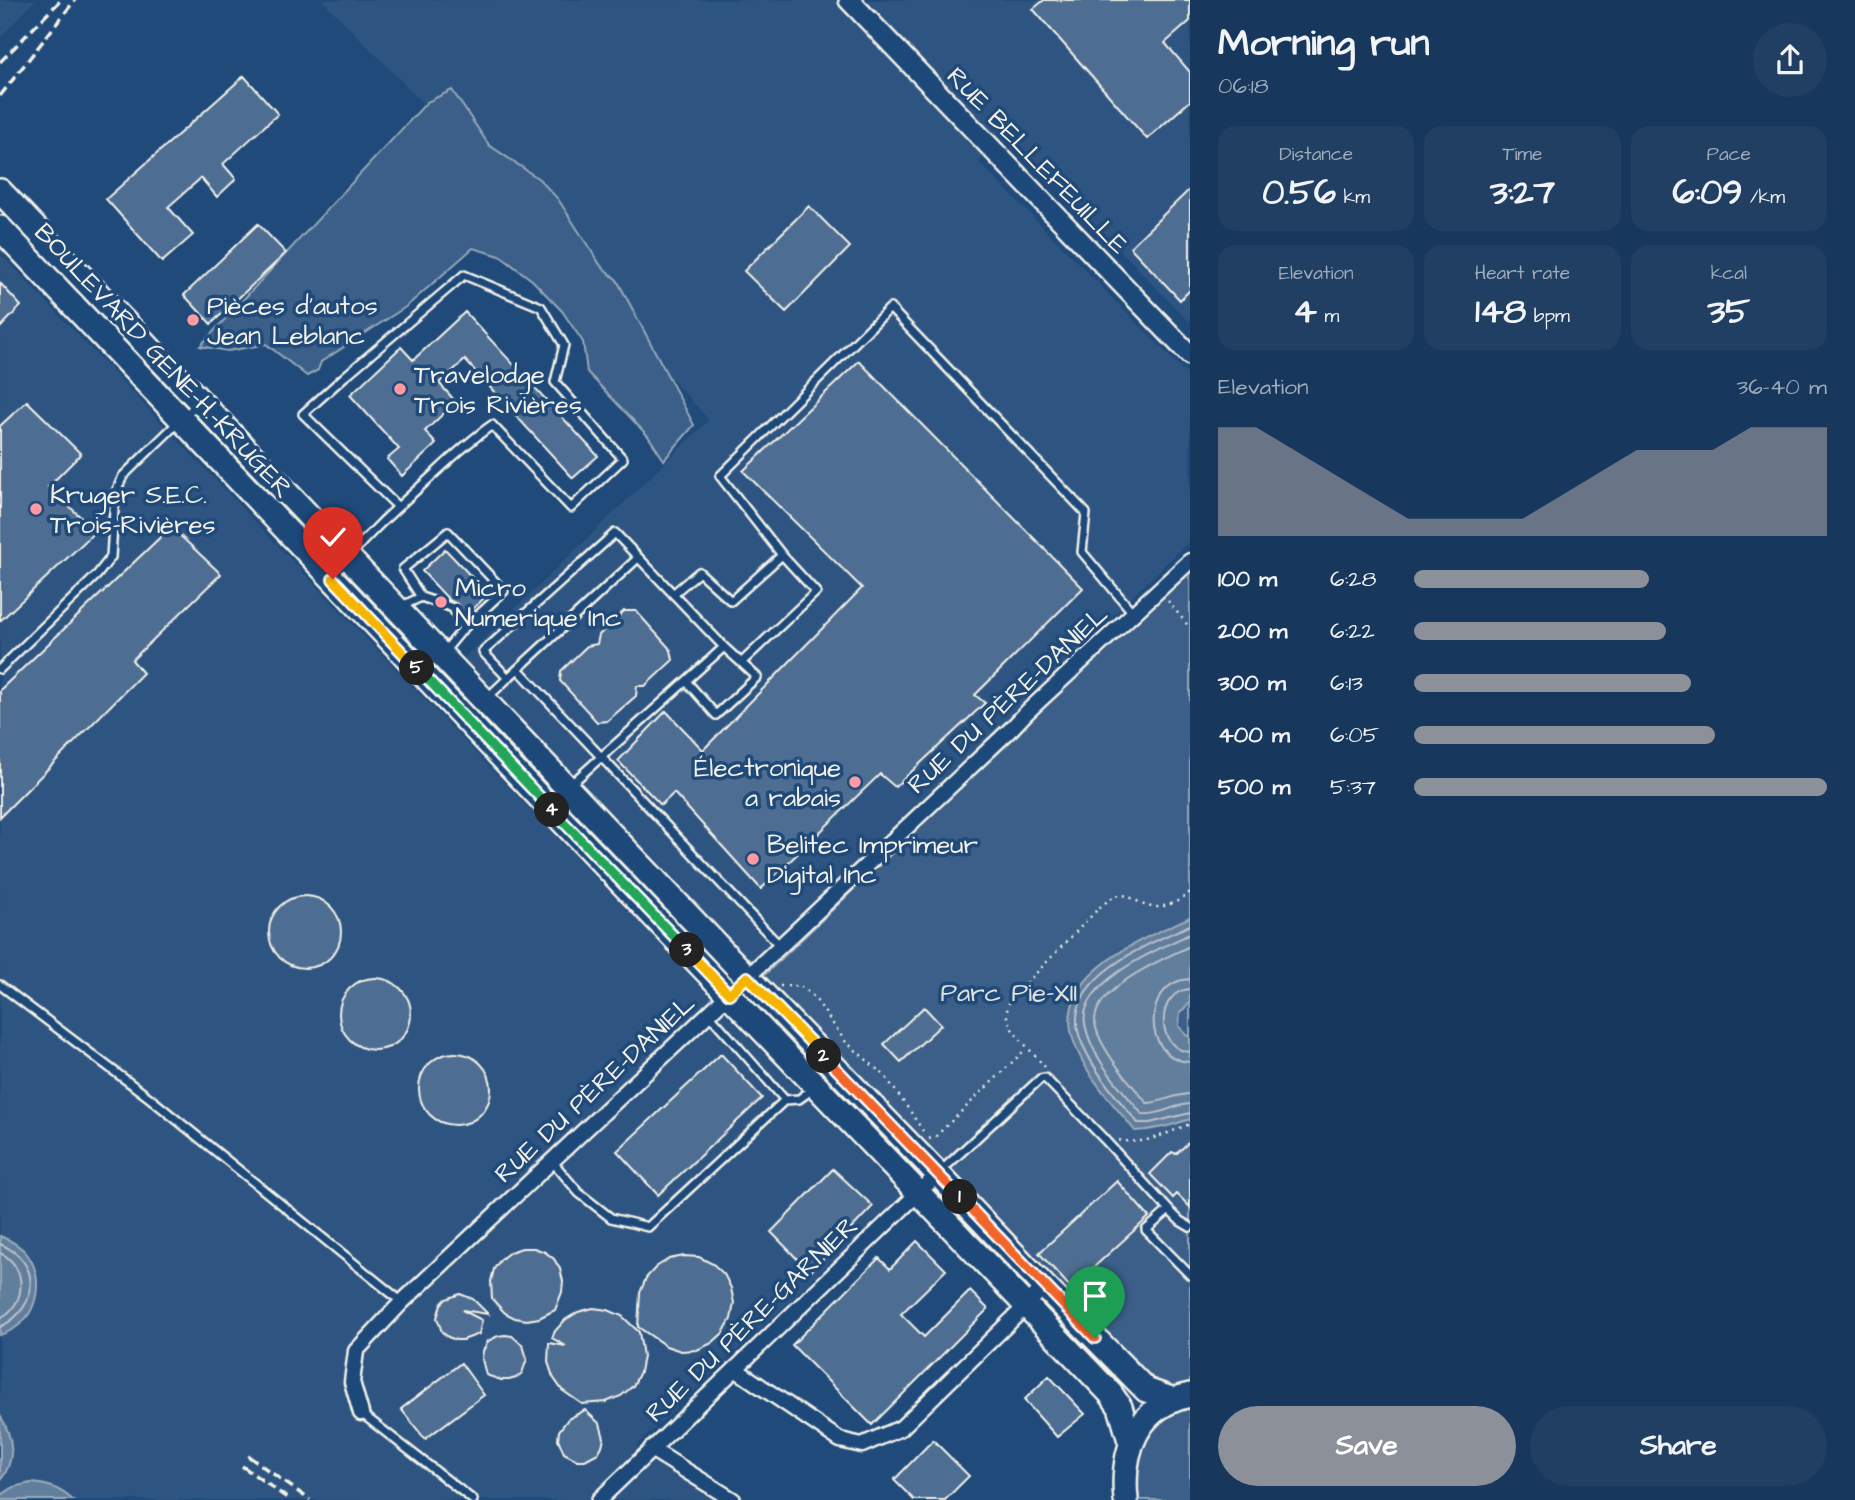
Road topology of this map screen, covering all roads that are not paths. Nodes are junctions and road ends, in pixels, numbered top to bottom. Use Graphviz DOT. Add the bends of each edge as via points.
graph roads {
  1 [pos="852,1"];
  2 [pos="0,191"];
  3 [pos="0,228"];
  4 [pos="1190,355"];
  5 [pos="199,401"];
  6 [pos="180,418"];
  7 [pos="398,507"];
  8 [pos="782,555"];
  9 [pos="348,558"];
  10 [pos="638,558"];
  11 [pos="1190,561"];
  12 [pos="333,579"];
  13 [pos="673,594"];
  14 [pos="421,597"];
  15 [pos="396,608"];
  16 [pos="1134,614"];
  17 [pos="463,629"];
  18 [pos="724,647"];
  19 [pos="441,655"];
  20 [pos="742,662"];
  21 [pos="0,669"];
  22 [pos="518,669"];
  23 [pos="508,678"];
  24 [pos="686,681"];
  25 [pos="484,701"];
  26 [pos="601,757"];
  27 [pos="567,788"];
  28 [pos="548,806"];
  29 [pos="780,946"];
  30 [pos="747,977"];
  31 [pos="0,985"];
  32 [pos="729,994"];
  33 [pos="709,1013"];
  34 [pos="817,1086"];
  35 [pos="786,1100"];
  36 [pos="552,1161"];
  37 [pos="938,1174"];
  38 [pos="919,1192"];
  39 [pos="1169,1210"];
  40 [pos="1190,1227"];
  41 [pos="1190,1275"];
  42 [pos="1044,1286"];
  43 [pos="402,1302"];
  44 [pos="1027,1305"];
  45 [pos="735,1368"];
  46 [pos="1182,1398"];
  47 [pos="361,1413"];
  48 [pos="1131,1444"];
  49 [pos="652,1449"];
  50 [pos="473,1500"];
  51 [pos="599,1500"];
  52 [pos="733,1500"];
  53 [pos="1126,1500"];
  1 -- 4 [label="street, RUE BELLEFEUILLE"];
  2 -- 5 [label="main road, BOULEVARD GENE-H.-KRUGER"];
  3 -- 6 [label="main road, BOULEVARD GENE-H.-KRUGER"];
  5 -- 6 [label="lane"];
  5 -- 9 [label="main road, BOULEVARD GENE-H.-KRUGER"];
  6 -- 12 [label="main road, BOULEVARD GENE-H.-KRUGER"];
  6 -- 21 [label="lane" via="123,476 115,494 111,557"];
  7 -- 7 [label="lane" via="492,425 571,508 623,459 555,382 564,345 541,307 464,275 303,414"];
  7 -- 9 [label="lane"];
  8 -- 13 [label="lane" via="731,601 699,572"];
  8 -- 16 [label="lane" via="720,475 890,308 1086,513 1082,552"];
  8 -- 20 [label="lane" via="816,592"];
  9 -- 12 [label="lane"];
  9 -- 15 [label="main road, BOULEVARD GENE-H.-KRUGER"];
  10 -- 13 [label="lane"];
  10 -- 22 [label="lane"];
  10 -- 23 [label="lane" via="615,533 483,652"];
  11 -- 16 [label="street, RUE DU PÈRE-DANIEL"];
  12 -- 28 [label="main road, BOULEVARD GENE-H.-KRUGER"];
  13 -- 18 [label="lane"];
  14 -- 15 [label="lane"];
  14 -- 17 [label="lane" via="453,608"];
  14 -- 17 [label="lane" via="404,569 448,532 504,591"];
  15 -- 19 [label="main road, BOULEVARD GENE-H.-KRUGER"];
  16 -- 29 [label="street, RUE DU PÈRE-DANIEL"];
  17 -- 19 [label="lane"];
  18 -- 20 [label="lane"];
  18 -- 24 [label="lane"];
  19 -- 25 [label="main road, BOULEVARD GENE-H.-KRUGER"];
  20 -- 24 [label="lane" via="757,677 716,715"];
  22 -- 23 [label="lane"];
  22 -- 26 [label="lane"];
  23 -- 25 [label="lane"];
  24 -- 26 [label="lane"];
  25 -- 27 [label="main road, BOULEVARD GENE-H.-KRUGER"];
  26 -- 27 [label="lane"];
  26 -- 29 [label="lane"];
  27 -- 28 [label="street"];
  27 -- 30 [label="main road, BOULEVARD GENE-H.-KRUGER"];
  28 -- 32 [label="main road, BOULEVARD GENE-H.-KRUGER"];
  29 -- 30 [label="street, RUE DU PÈRE-DANIEL"];
  30 -- 32 [label="street, RUE DU PÈRE-DANIEL"];
  30 -- 37 [label="main road, BOULEVARD GENE-H.-KRUGER"];
  31 -- 43 [label="lane" via="151,1099"];
  32 -- 33 [label="street, RUE DU PÈRE-DANIEL"];
  32 -- 34 [label="main road, BOULEVARD GENE-H.-KRUGER"];
  33 -- 35 [label="lane"];
  33 -- 36 [label="street, RUE DU PÈRE-DANIEL"];
  34 -- 35 [label="lane" via="799,1099"];
  34 -- 38 [label="main road, BOULEVARD GENE-H.-KRUGER"];
  35 -- 36 [label="lane" via="648,1227 611,1218 579,1193"];
  36 -- 43 [label="street, RUE DU PÈRE-DANIEL"];
  37 -- 38 [label="street, RUE DU PÈRE-GARNIER"];
  37 -- 39 [label="lane" via="1045,1078"];
  37 -- 42 [label="main road, BOULEVARD GENE-H.-KRUGER"];
  38 -- 44 [label="main road, BOULEVARD GENE-H.-KRUGER"];
  38 -- 45 [label="street, RUE DU PÈRE-GARNIER"];
  39 -- 40 [label="lane"];
  39 -- 41 [label="lane" via="1146,1230"];
  42 -- 44 [label="street"];
  42 -- 46 [label="main road, BOULEVARD GENE-H.-KRUGER" via="1146,1390"];
  43 -- 47 [label="street, RUE DU PÈRE-DANIEL" via="356,1351 352,1382"];
  44 -- 45 [label="street" via="901,1428 862,1445 840,1440"];
  44 -- 48 [label="main road, BOULEVARD GENE-H.-KRUGER" via="1111,1394 1120,1407"];
  45 -- 49 [label="street, RUE DU PÈRE-GARNIER"];
  46 -- 48 [label="main road" via="1145,1418"];
  47 -- 50 [label="lane"];
  48 -- 53 [label="main road" via="1125,1465"];
  49 -- 51 [label="street, RUE DU PÈRE-GARNIER"];
  49 -- 52 [label="street"];
}
